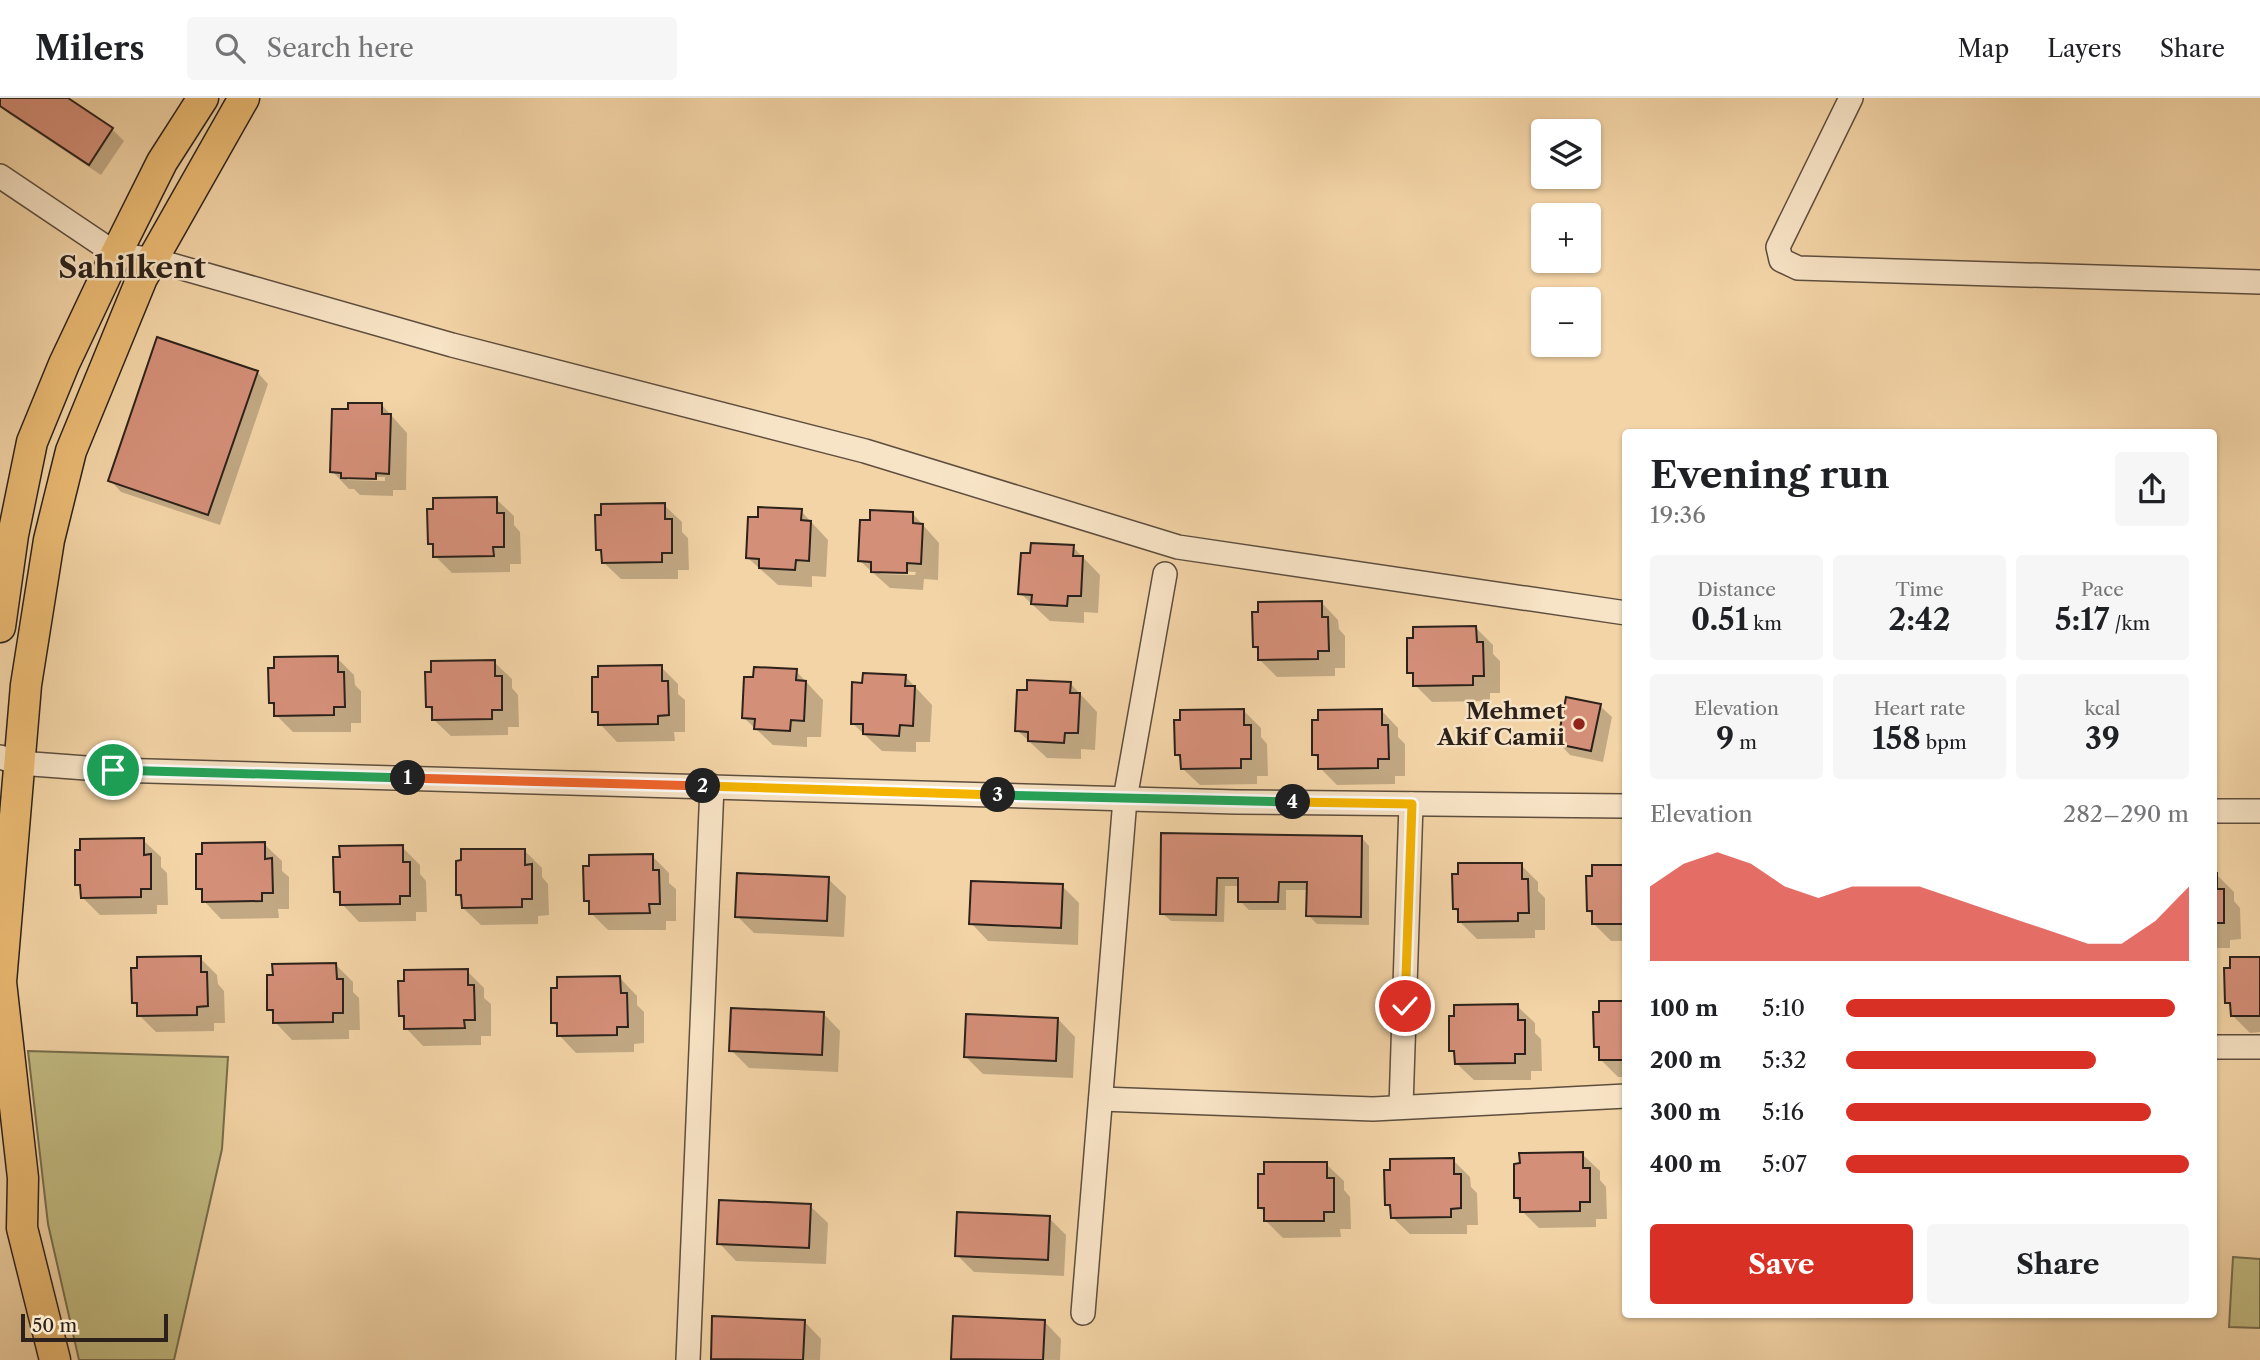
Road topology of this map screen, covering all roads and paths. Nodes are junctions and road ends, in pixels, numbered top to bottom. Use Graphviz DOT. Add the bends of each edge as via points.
graph roads {
  1 [pos="203,98"];
  2 [pos="244,98"];
  3 [pos="1851,98"];
  4 [pos="0,176"];
  5 [pos="116,254"];
  6 [pos="154,260"];
  7 [pos="2260,282"];
  8 [pos="1165,574"];
  9 [pos="1622,612"];
  10 [pos="0,627"];
  11 [pos="10,760"];
  12 [pos="712,786"];
  13 [pos="1125,799"];
  14 [pos="1412,804"];
  15 [pos="1622,806"];
  16 [pos="2217,811"];
  17 [pos="2260,811"];
  18 [pos="2217,1047"];
  19 [pos="2260,1047"];
  20 [pos="1622,1096"];
  21 [pos="1101,1099"];
  22 [pos="1401,1107"];
  23 [pos="0,1154"];
  24 [pos="23,1178"];
  25 [pos="0,1204"];
  26 [pos="1083,1313"];
  27 [pos="55,1360"];
  28 [pos="688,1360"];
  1 -- 5 [label="main road" via="163,162"];
  2 -- 6 [label="main road"];
  3 -- 7 [label="street" via="1778,247 1781,260 1798,268"];
  4 -- 5 [label="street"];
  5 -- 6 [label="street"];
  5 -- 10 [label="main road" via="32,442"];
  6 -- 9 [label="street" via="452,345 865,451 1178,548"];
  6 -- 11 [label="main road" via="142,278 71,451 49,540"];
  8 -- 13 [label="street"];
  11 -- 12 [label="street" via="113,770"];
  11 -- 24 [label="main road" via="1,982"];
  12 -- 13 [label="street"];
  12 -- 28 [label="street"];
  13 -- 14 [label="street"];
  13 -- 21 [label="street"];
  14 -- 15 [label="street"];
  14 -- 22 [label="street"];
  16 -- 17 [label="street"];
  18 -- 19 [label="street"];
  20 -- 22 [label="street"];
  21 -- 22 [label="street"];
  21 -- 26 [label="street"];
  23 -- 24 [label="main road" via="17,1162"];
  24 -- 25 [label="main road" via="14,1199"];
  24 -- 27 [label="main road" via="22,1228"];
}
